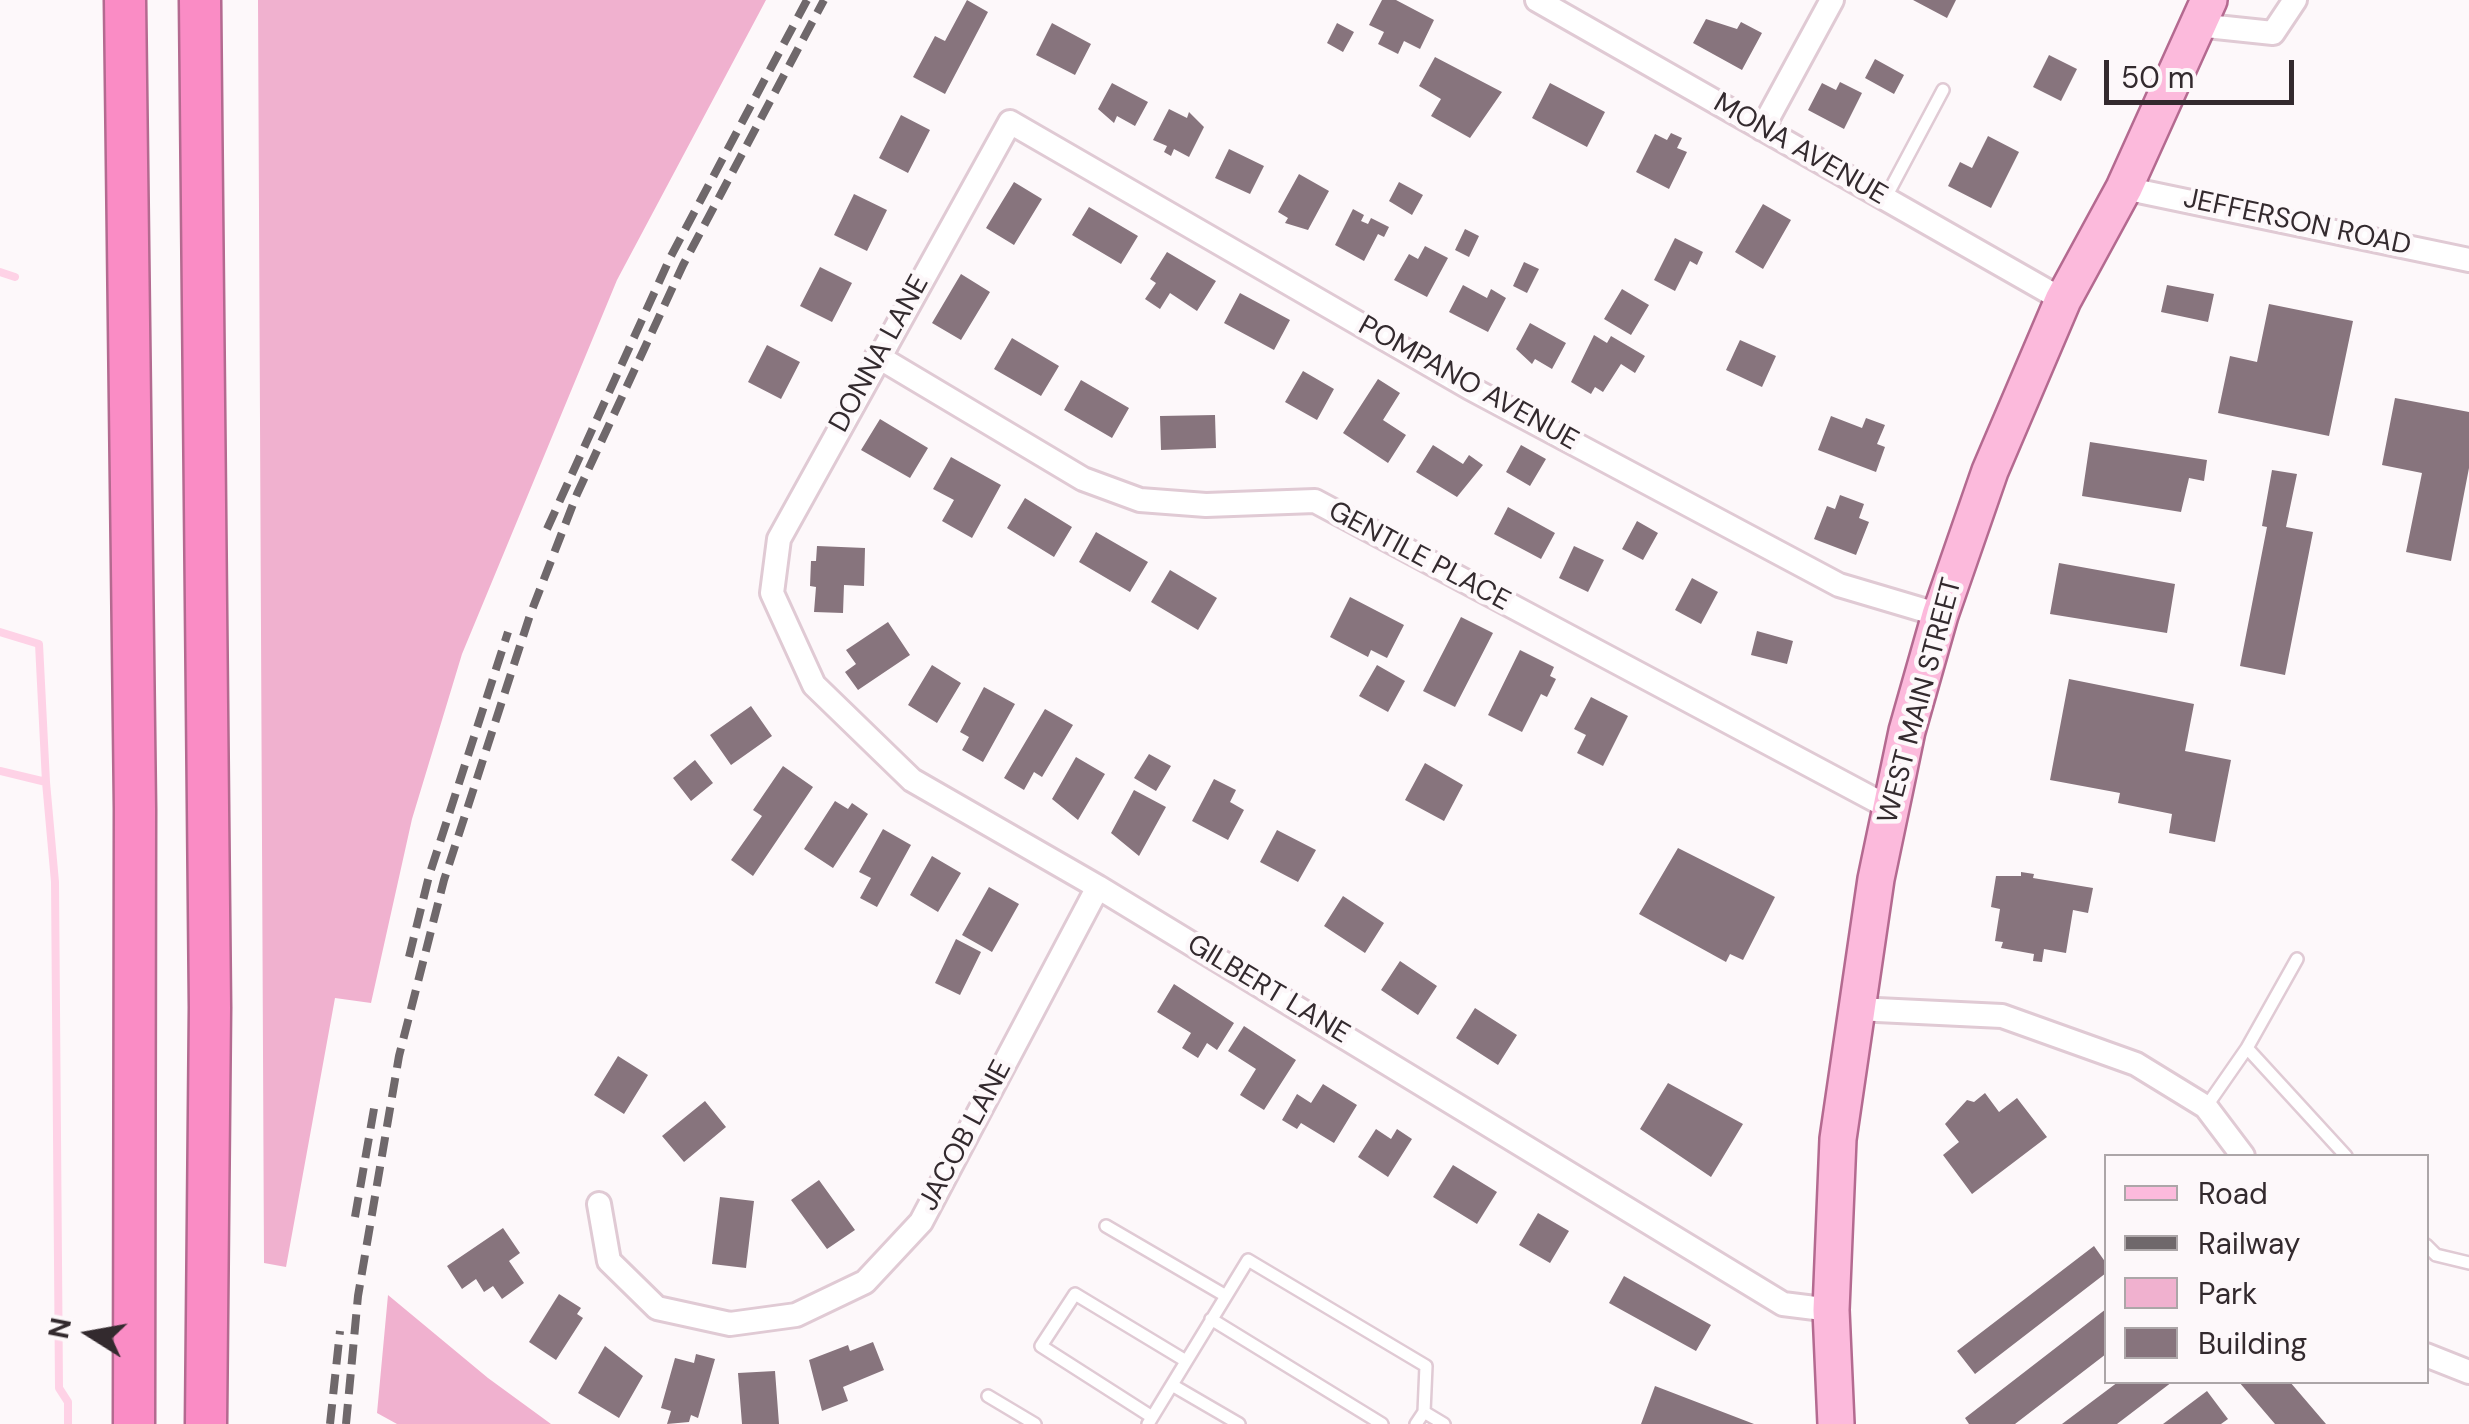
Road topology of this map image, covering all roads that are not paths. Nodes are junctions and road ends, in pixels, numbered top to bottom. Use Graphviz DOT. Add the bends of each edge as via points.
graph roads {
  1 [pos="125,0"];
  2 [pos="200,0"];
  3 [pos="1537,0"];
  4 [pos="1832,0"];
  5 [pos="2296,0"];
  6 [pos="2203,12"];
  7 [pos="1943,90"];
  8 [pos="1010,122"];
  9 [pos="1762,129"];
  10 [pos="2124,188"];
  11 [pos="1885,199"];
  12 [pos="2469,260"];
  13 [pos="2063,300"];
  14 [pos="877,356"];
  15 [pos="772,593"];
  16 [pos="1940,615"];
  17 [pos="1890,808"];
  18 [pos="1098,886"];
  19 [pos="2297,959"];
  20 [pos="1856,1009"];
  21 [pos="2247,1048"];
  22 [pos="2206,1108"];
  23 [pos="2241,1154"];
  24 [pos="2344,1154"];
  25 [pos="598,1204"];
  26 [pos="1106,1226"];
  27 [pos="2429,1247"];
  28 [pos="2469,1263"];
  29 [pos="1226,1296"];
  30 [pos="1831,1310"];
  31 [pos="1211,1319"];
  32 [pos="2429,1356"];
  33 [pos="1186,1361"];
  34 [pos="2469,1372"];
  35 [pos="1172,1385"];
  36 [pos="988,1396"];
  37 [pos="1424,1412"];
  38 [pos="1150,1420"];
  39 [pos="134,1424"];
  40 [pos="206,1424"];
  41 [pos="1035,1424"];
  42 [pos="1239,1424"];
  43 [pos="1382,1424"];
  44 [pos="1416,1424"];
  45 [pos="1444,1424"];
  46 [pos="1836,1424"];
  1 -- 39 [label="highway"];
  2 -- 40 [label="highway" via="210,1006"];
  3 -- 9 [label="street, MONA AVENUE"];
  4 -- 9 [label="street"];
  5 -- 6 [label="street, WEST MAIN STREET" via="2272,33"];
  6 -- 10 [label="main road, WEST MAIN STREET"];
  7 -- 11 [label="lane"];
  8 -- 14 [label="street, DONNA LANE"];
  8 -- 16 [label="street, POMPANO AVENUE" via="1470,388 1839,585"];
  9 -- 11 [label="street, MONA AVENUE"];
  10 -- 12 [label="street, JEFFERSON ROAD"];
  10 -- 13 [label="main road, WEST MAIN STREET"];
  11 -- 13 [label="street, MONA AVENUE"];
  13 -- 16 [label="main road, WEST MAIN STREET" via="1990,471"];
  14 -- 15 [label="street, DONNA LANE" via="779,538"];
  14 -- 17 [label="street, GENTILE PLACE" via="1083,479 1140,500 1206,506 1315,501"];
  15 -- 18 [label="street, GILBERT LANE" via="814,685 912,780"];
  16 -- 17 [label="main road, WEST MAIN STREET"];
  17 -- 20 [label="main road, WEST MAIN STREET"];
  18 -- 25 [label="street, JACOB LANE" via="921,1222 865,1282 796,1315 730,1324 656,1308 609,1261"];
  18 -- 30 [label="street, GILBERT LANE" via="1783,1304"];
  19 -- 21 [label="lane"];
  20 -- 22 [label="street" via="2002,1016 2136,1064"];
  20 -- 30 [label="main road, WEST MAIN STREET" via="1838,1139"];
  21 -- 22 [label="lane"];
  21 -- 24 [label="lane"];
  22 -- 23 [label="street"];
  26 -- 29 [label="lane"];
  27 -- 28 [label="lane"];
  29 -- 31 [label="lane"];
  29 -- 37 [label="lane" via="1248,1260 1426,1366"];
  30 -- 46 [label="main road, WEST MAIN STREET"];
  31 -- 33 [label="lane"];
  31 -- 43 [label="lane"];
  32 -- 34 [label="street"];
  33 -- 35 [label="lane"];
  33 -- 38 [label="lane" via="1076,1294 1042,1346"];
  35 -- 38 [label="lane"];
  35 -- 42 [label="lane"];
  36 -- 41 [label="lane"];
  37 -- 44 [label="lane"];
  37 -- 45 [label="lane"];
}
